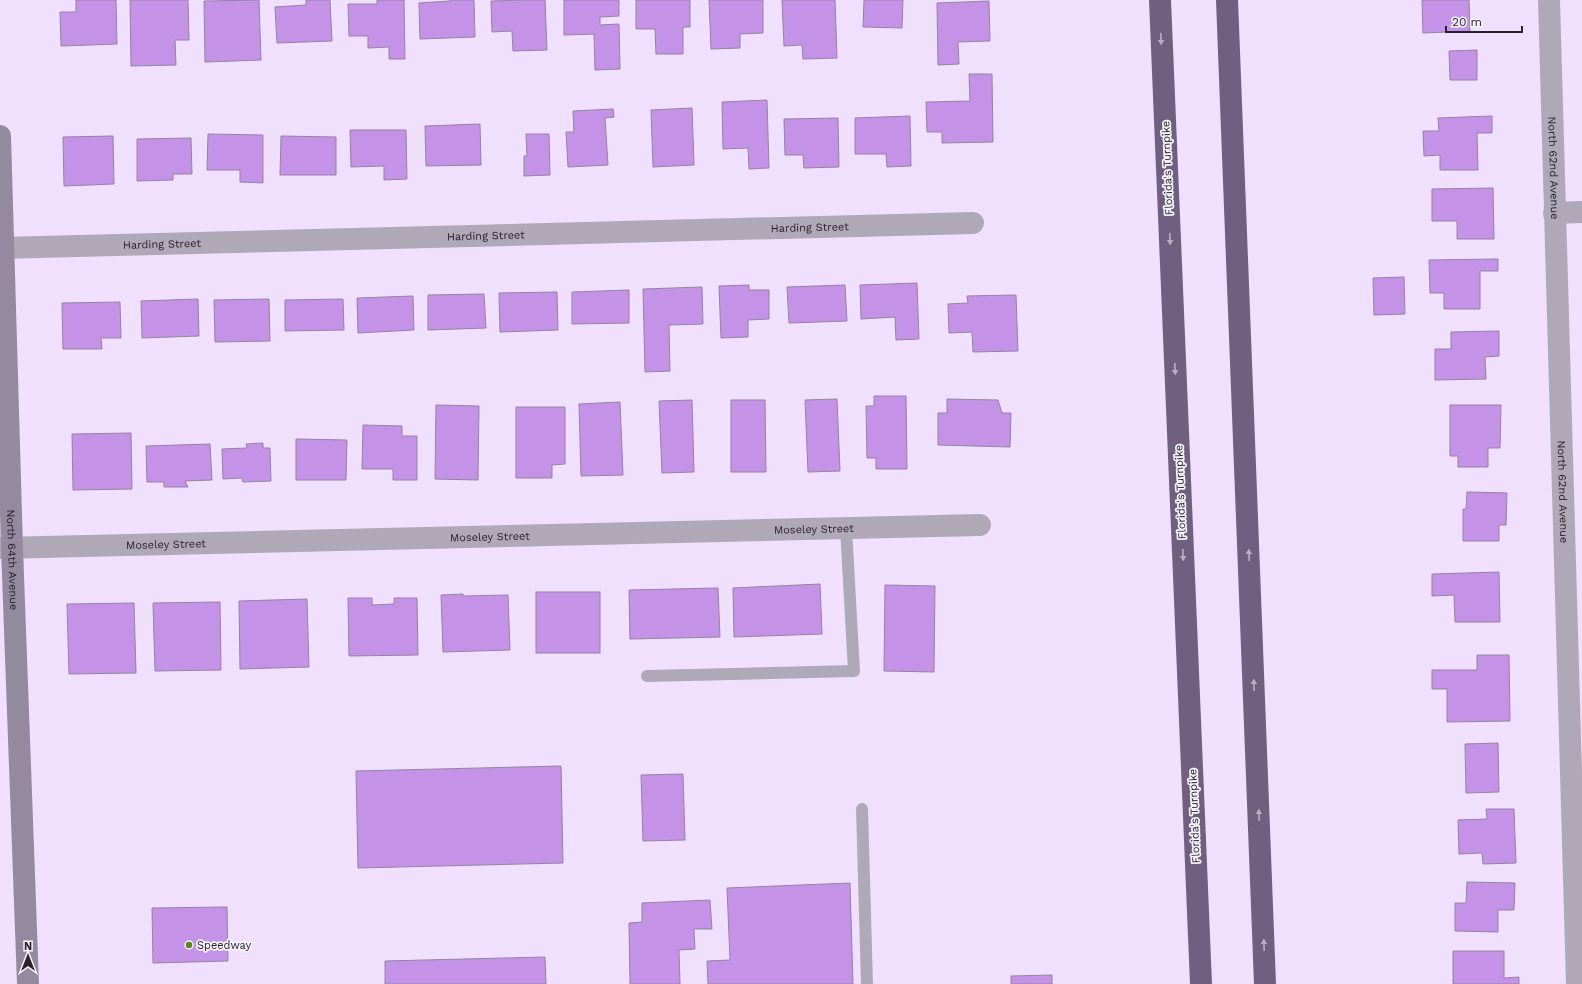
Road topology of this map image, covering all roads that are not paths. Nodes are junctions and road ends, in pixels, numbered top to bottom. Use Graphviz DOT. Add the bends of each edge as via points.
graph roads {
  1 [pos="1160,0"];
  2 [pos="1227,0"];
  3 [pos="1549,0"];
  4 [pos="0,136"];
  5 [pos="1582,212"];
  6 [pos="1554,213"];
  7 [pos="973,224"];
  8 [pos="2,248"];
  9 [pos="980,525"];
  10 [pos="846,528"];
  11 [pos="6,548"];
  12 [pos="647,676"];
  13 [pos="862,809"];
  14 [pos="28,984"];
  15 [pos="868,984"];
  16 [pos="1201,984"];
  17 [pos="1265,984"];
  18 [pos="1577,984"];
  1 -- 16 [label="highway, Florida's Turnpike, one-way"];
  17 -- 2 [label="highway, one-way"];
  3 -- 6 [label="street, North 62nd Avenue"];
  4 -- 8 [label="street, North 64th Avenue"];
  5 -- 6 [label="street"];
  6 -- 18 [label="street, North 62nd Avenue"];
  7 -- 8 [label="street, Harding Street"];
  8 -- 11 [label="street, North 64th Avenue"];
  9 -- 10 [label="street, Moseley Street"];
  10 -- 11 [label="street, Moseley Street"];
  10 -- 12 [label="lane" via="854,671"];
  11 -- 14 [label="street, North 64th Avenue"];
  13 -- 15 [label="lane"];
}
